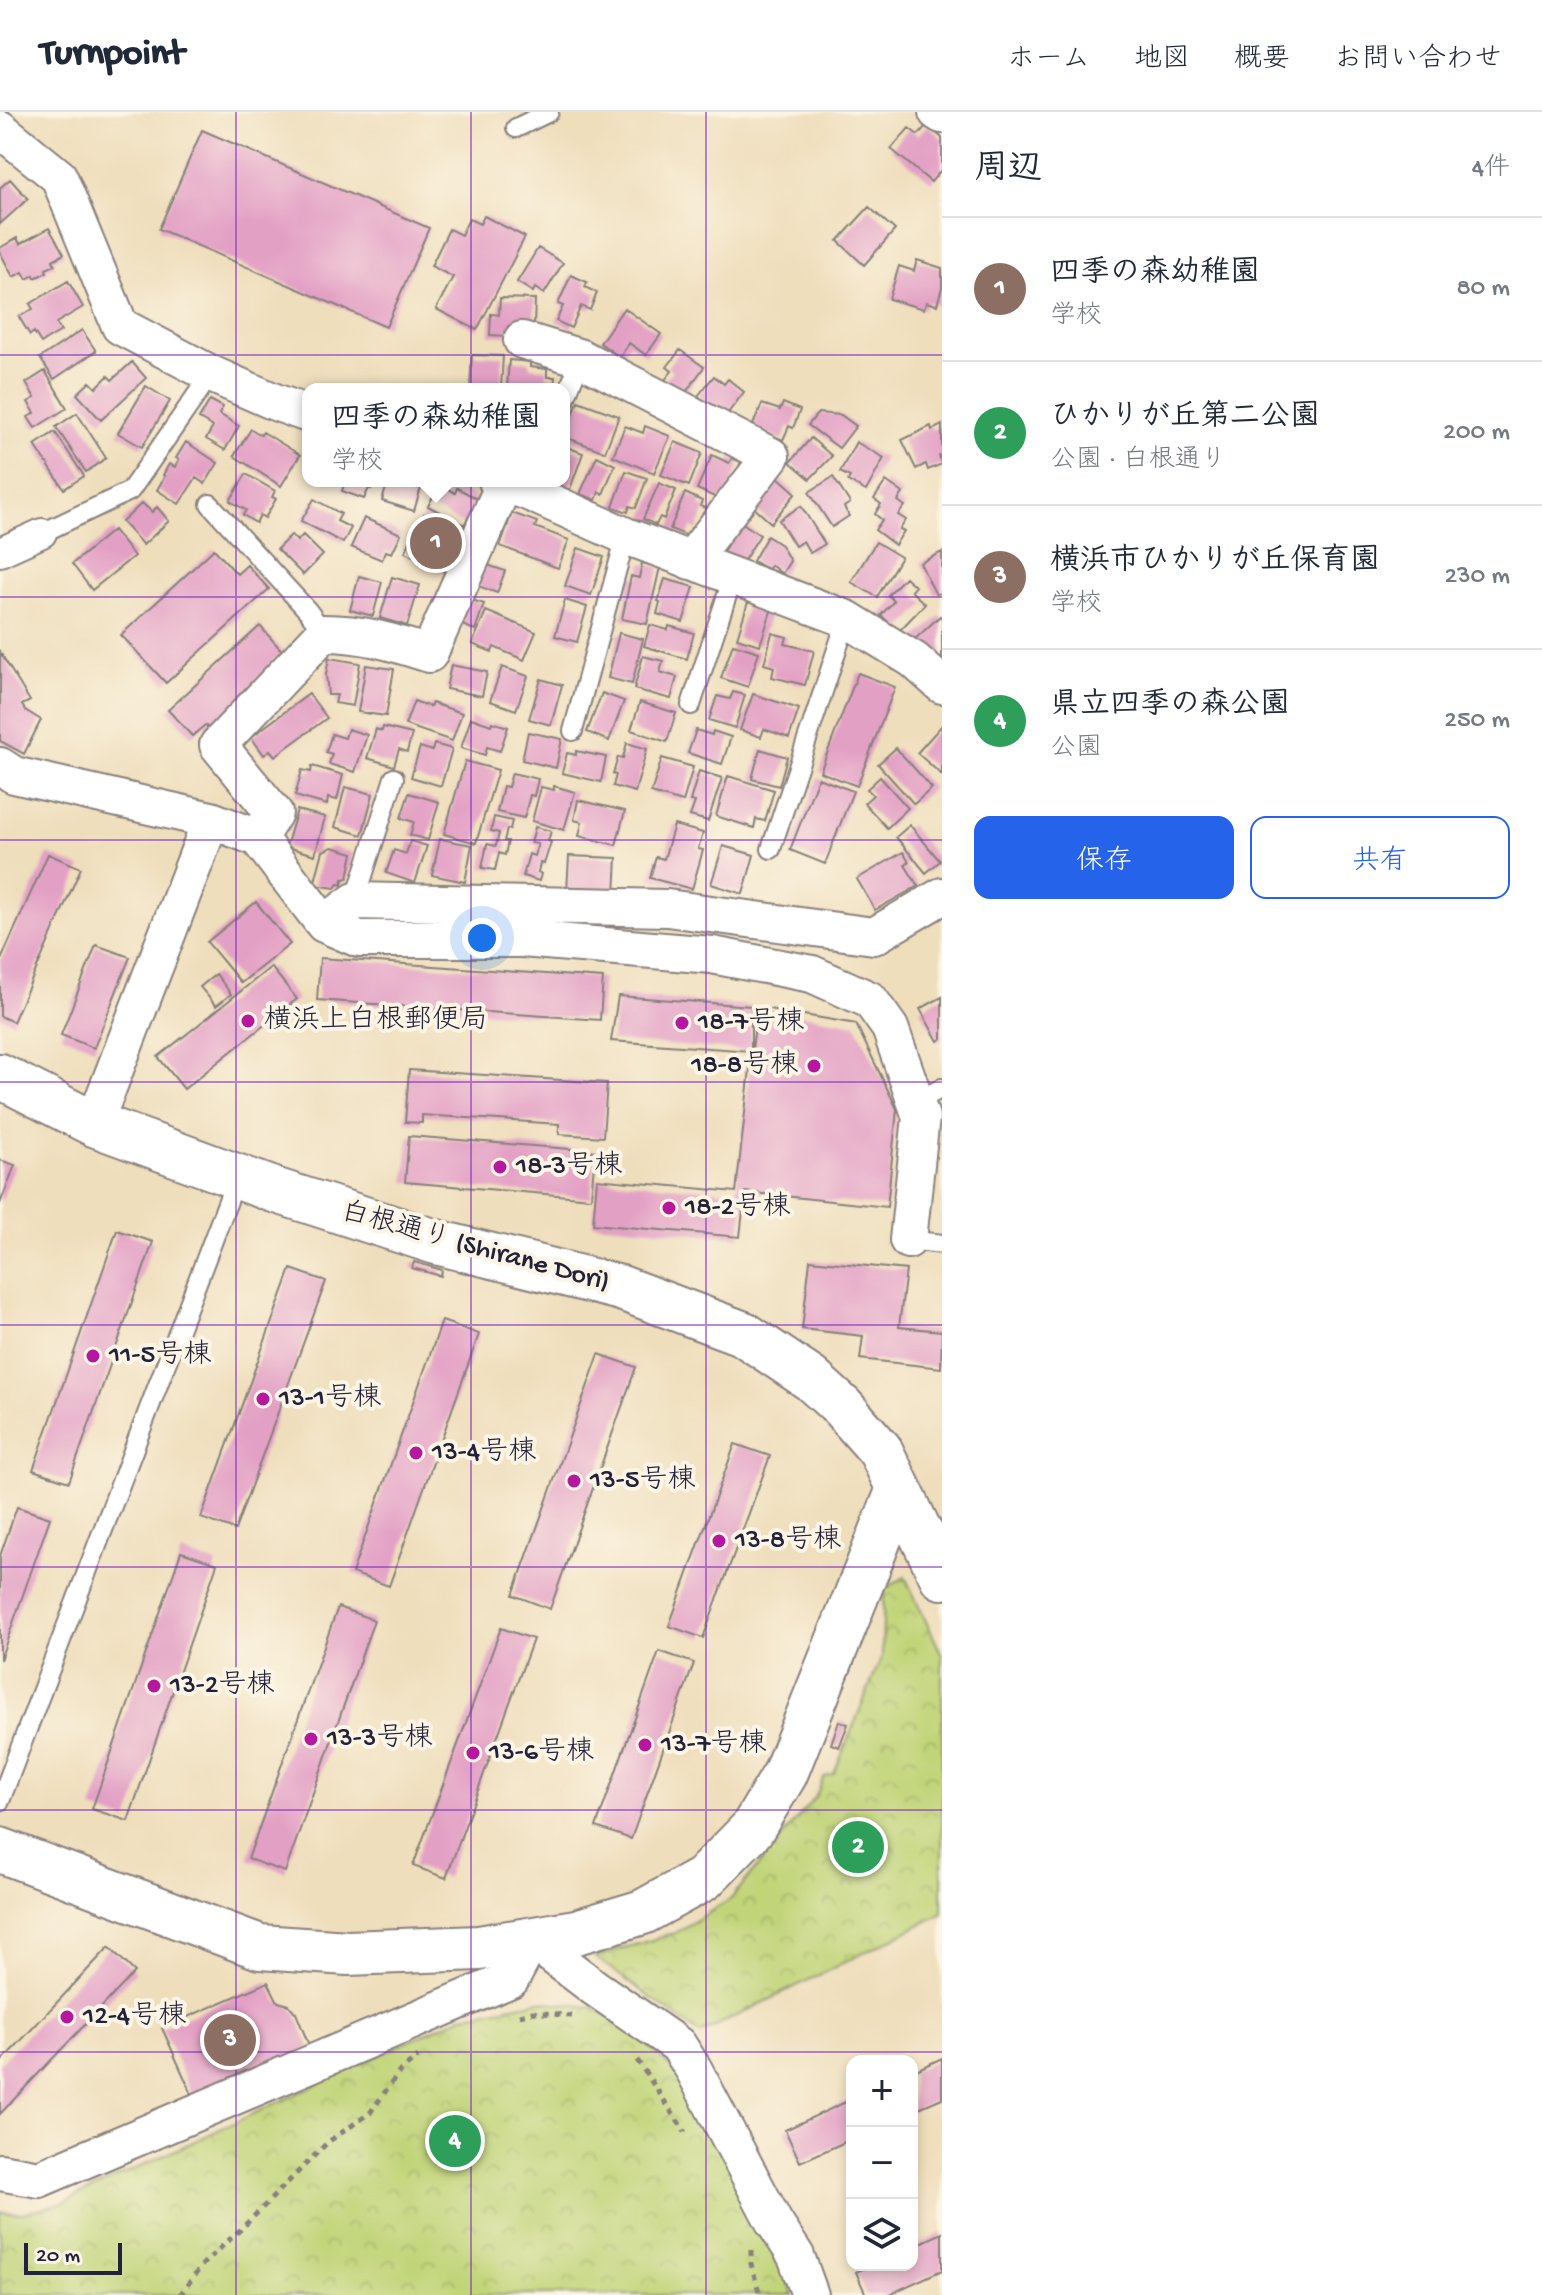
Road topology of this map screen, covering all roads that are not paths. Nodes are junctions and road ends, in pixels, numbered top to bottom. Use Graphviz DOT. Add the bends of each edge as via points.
graph roads {
  1 [pos="549,112"];
  2 [pos="516,128"];
  3 [pos="0,129"];
  4 [pos="522,340"];
  5 [pos="581,358"];
  6 [pos="211,374"];
  7 [pos="570,386"];
  8 [pos="302,412"];
  9 [pos="514,487"];
  10 [pos="522,487"];
  11 [pos="210,504"];
  12 [pos="42,533"];
  13 [pos="626,536"];
  14 [pos="0,552"];
  15 [pos="690,561"];
  16 [pos="733,577"];
  17 [pos="847,619"];
  18 [pos="324,633"];
  19 [pos="942,685"];
  20 [pos="691,705"];
  21 [pos="573,731"];
  22 [pos="0,766"];
  23 [pos="394,778"];
  24 [pos="211,820"];
  25 [pos="258,838"];
  26 [pos="771,849"];
  27 [pos="942,896"];
  28 [pos="355,901"];
  29 [pos="324,924"];
  30 [pos="0,1076"];
  31 [pos="929,1095"];
  32 [pos="94,1124"];
  33 [pos="237,1177"];
  34 [pos="925,1242"];
  35 [pos="915,1511"];
  36 [pos="942,1577"];
  37 [pos="0,1801"];
  38 [pos="0,1850"];
  39 [pos="532,1940"];
  40 [pos="0,2172"];
  41 [pos="810,2295"];
  1 -- 2 [label="lane"];
  3 -- 6 [label="street" via="59,177 120,326"];
  4 -- 5 [label="street"];
  5 -- 7 [label="lane"];
  5 -- 15 [label="street" via="771,456"];
  6 -- 8 [label="street"];
  6 -- 12 [label="lane" via="130,491"];
  9 -- 18 [label="street" via="429,654 354,633"];
  10 -- 13 [label="street"];
  11 -- 18 [label="lane"];
  12 -- 14 [label="street"];
  13 -- 15 [label="street"];
  13 -- 21 [label="lane"];
  15 -- 16 [label="street"];
  16 -- 17 [label="street"];
  16 -- 20 [label="lane"];
  17 -- 19 [label="street" via="914,660"];
  17 -- 26 [label="lane"];
  18 -- 25 [label="street" via="218,745 274,813"];
  22 -- 24 [label="street" via="14,775"];
  23 -- 28 [label="lane"];
  24 -- 25 [label="street"];
  24 -- 32 [label="street"];
  25 -- 29 [label="street"];
  27 -- 28 [label="street" via="874,936 667,908"];
  28 -- 29 [label="street"];
  29 -- 31 [label="street" via="359,939 537,940 712,955 812,974 870,1000"];
  30 -- 32 [label="street, 白根通り (Shirane Dori)"];
  31 -- 34 [label="street" via="921,1117"];
  32 -- 33 [label="street, 白根通り (Shirane Dori)"];
  33 -- 35 [label="street, 白根通り (Shirane Dori)" via="436,1242 621,1288 744,1334 842,1407 880,1450"];
  33 -- 37 [label="lane"];
  35 -- 36 [label="street, 白根通り (Shirane Dori)"];
  35 -- 39 [label="street" via="785,1774 752,1829 703,1879 643,1912"];
  38 -- 39 [label="street" via="260,1947 348,1953 479,1948"];
  39 -- 40 [label="street" via="511,1979 39,2179"];
  39 -- 41 [label="street" via="678,2045 796,2256"];
}
